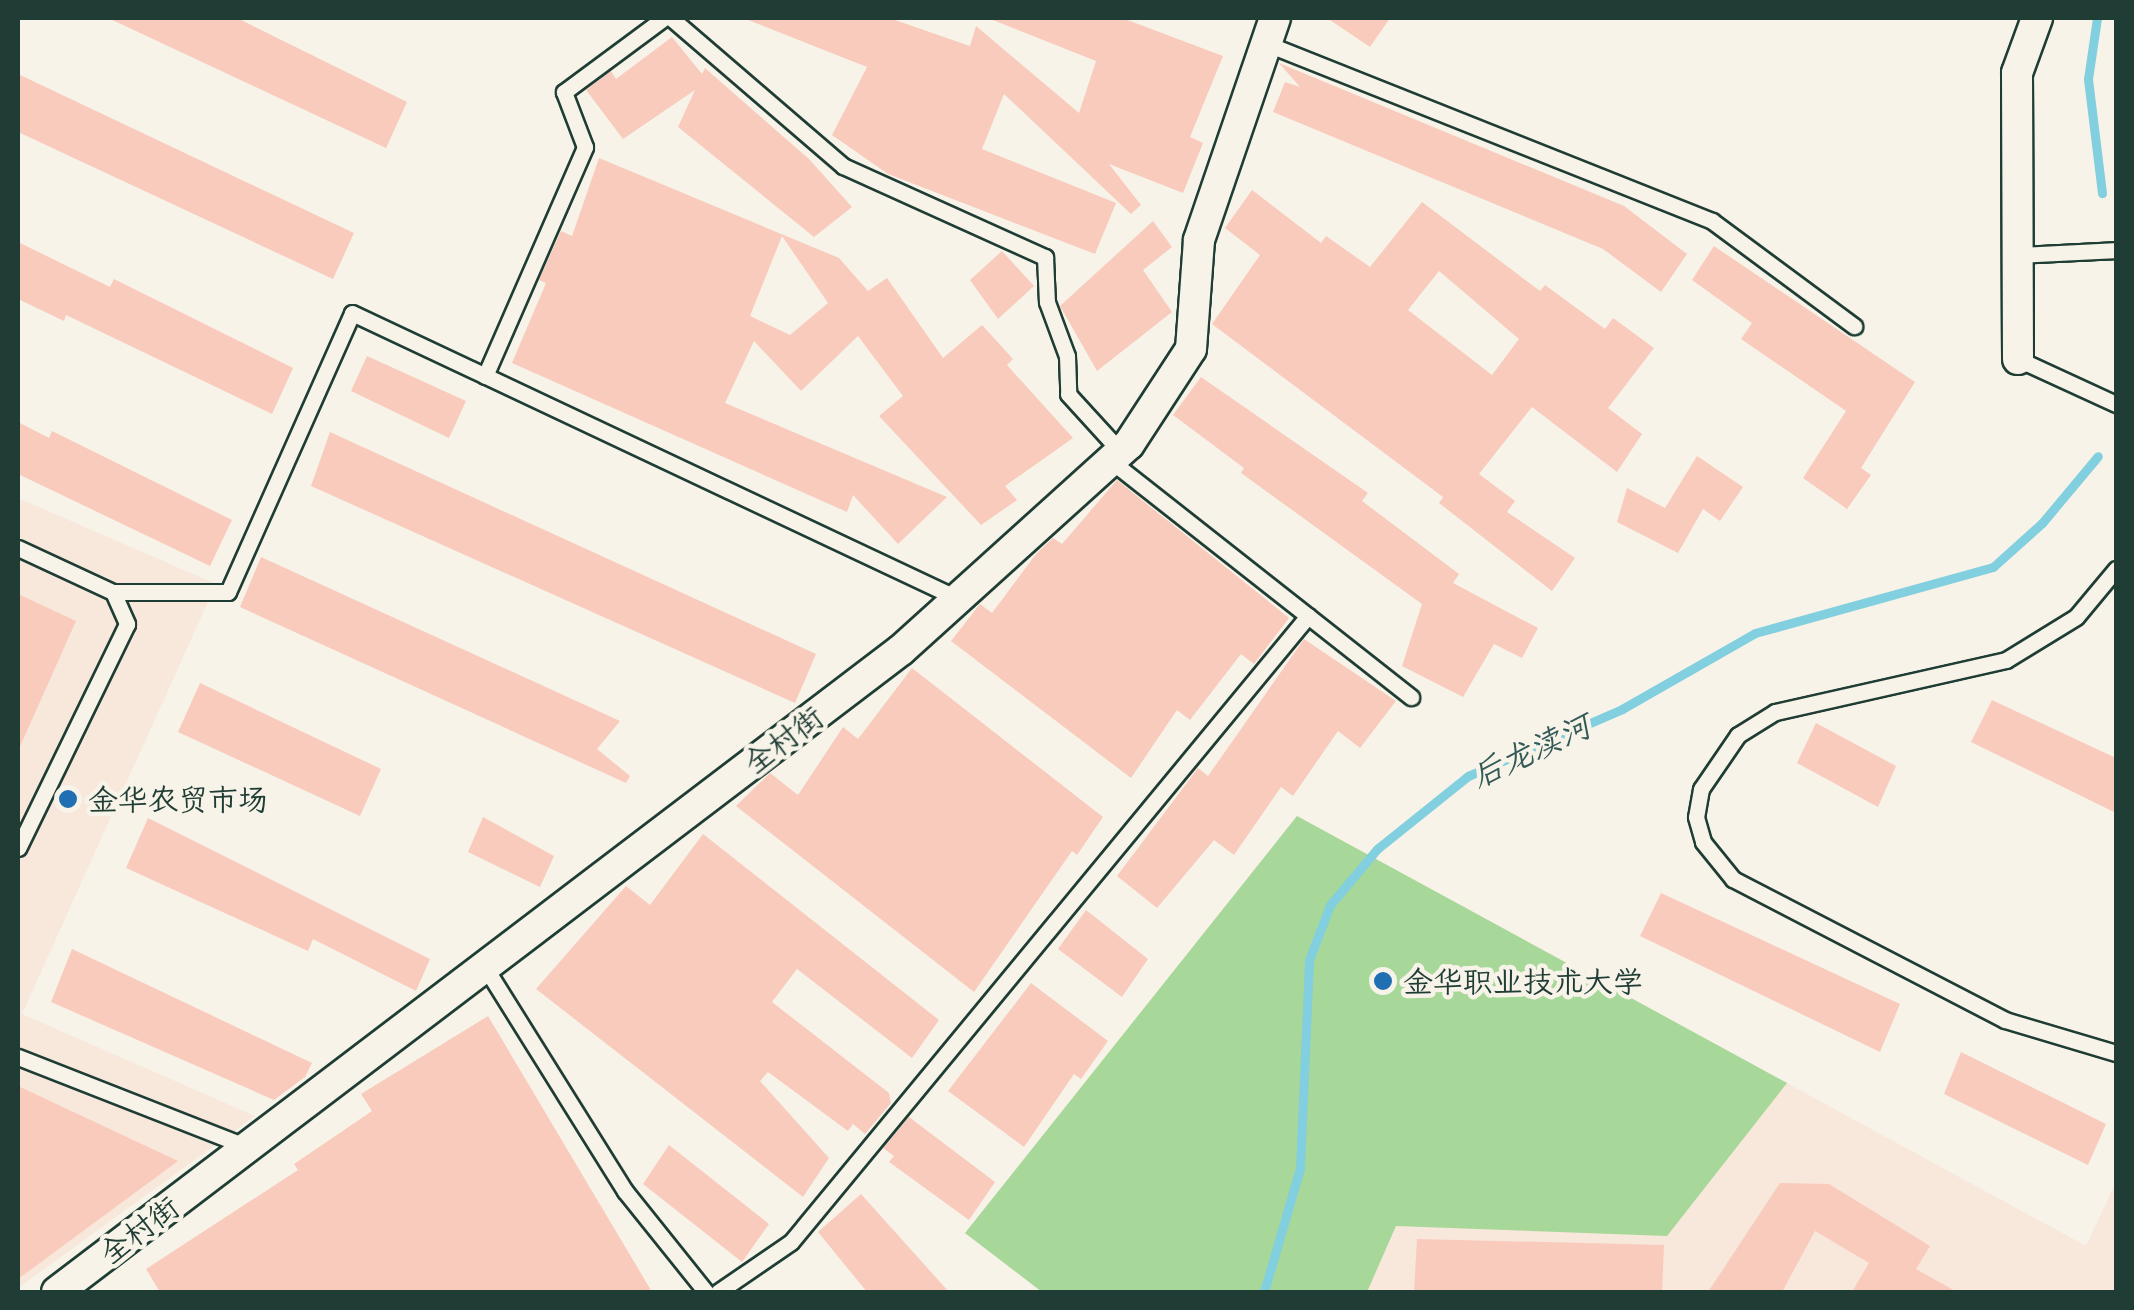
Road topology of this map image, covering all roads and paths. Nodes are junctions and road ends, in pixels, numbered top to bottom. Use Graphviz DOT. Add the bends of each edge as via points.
graph roads {
  1 [pos="668,18"];
  2 [pos="2037,18"];
  3 [pos="1270,30"];
  4 [pos="2116,250"];
  5 [pos="2018,255"];
  6 [pos="1854,326"];
  7 [pos="2018,359"];
  8 [pos="485,376"];
  9 [pos="2116,404"];
  10 [pos="1116,456"];
  11 [pos="18,548"];
  12 [pos="2116,569"];
  13 [pos="112,592"];
  14 [pos="959,599"];
  15 [pos="1308,616"];
  16 [pos="1411,697"];
  17 [pos="18,848"];
  18 [pos="485,967"];
  19 [pos="2116,1054"];
  20 [pos="18,1057"];
  21 [pos="248,1147"];
  22 [pos="57,1292"];
  23 [pos="706,1292"];
  24 [pos="718,1292"];
  1 -- 8 [label="lane" via="564,92 586,147"];
  1 -- 10 [label="lane" via="842,166 1045,257 1047,302 1067,356 1068,394"];
  2 -- 5 [label="street" via="2017,73"];
  3 -- 6 [label="lane" via="1712,221"];
  3 -- 10 [label="street, 全村街" via="1200,240 1191,348"];
  4 -- 5 [label="lane"];
  5 -- 7 [label="street"];
  7 -- 9 [label="lane"];
  8 -- 13 [label="lane" via="352,313 228,592"];
  8 -- 14 [label="lane"];
  10 -- 14 [label="street, 全村街"];
  10 -- 15 [label="lane"];
  11 -- 13 [label="lane"];
  12 -- 19 [label="lane" via="2076,616 2006,660 1775,712 1738,734 1701,789 1696,817 1703,842 1733,880 2005,1020"];
  13 -- 17 [label="lane" via="126,624"];
  14 -- 18 [label="street, 全村街"];
  15 -- 16 [label="lane"];
  15 -- 24 [label="lane" via="791,1242"];
  18 -- 21 [label="street, 全村街"];
  18 -- 23 [label="lane" via="625,1190"];
  20 -- 21 [label="lane"];
  21 -- 22 [label="street, 全村街"];
}
